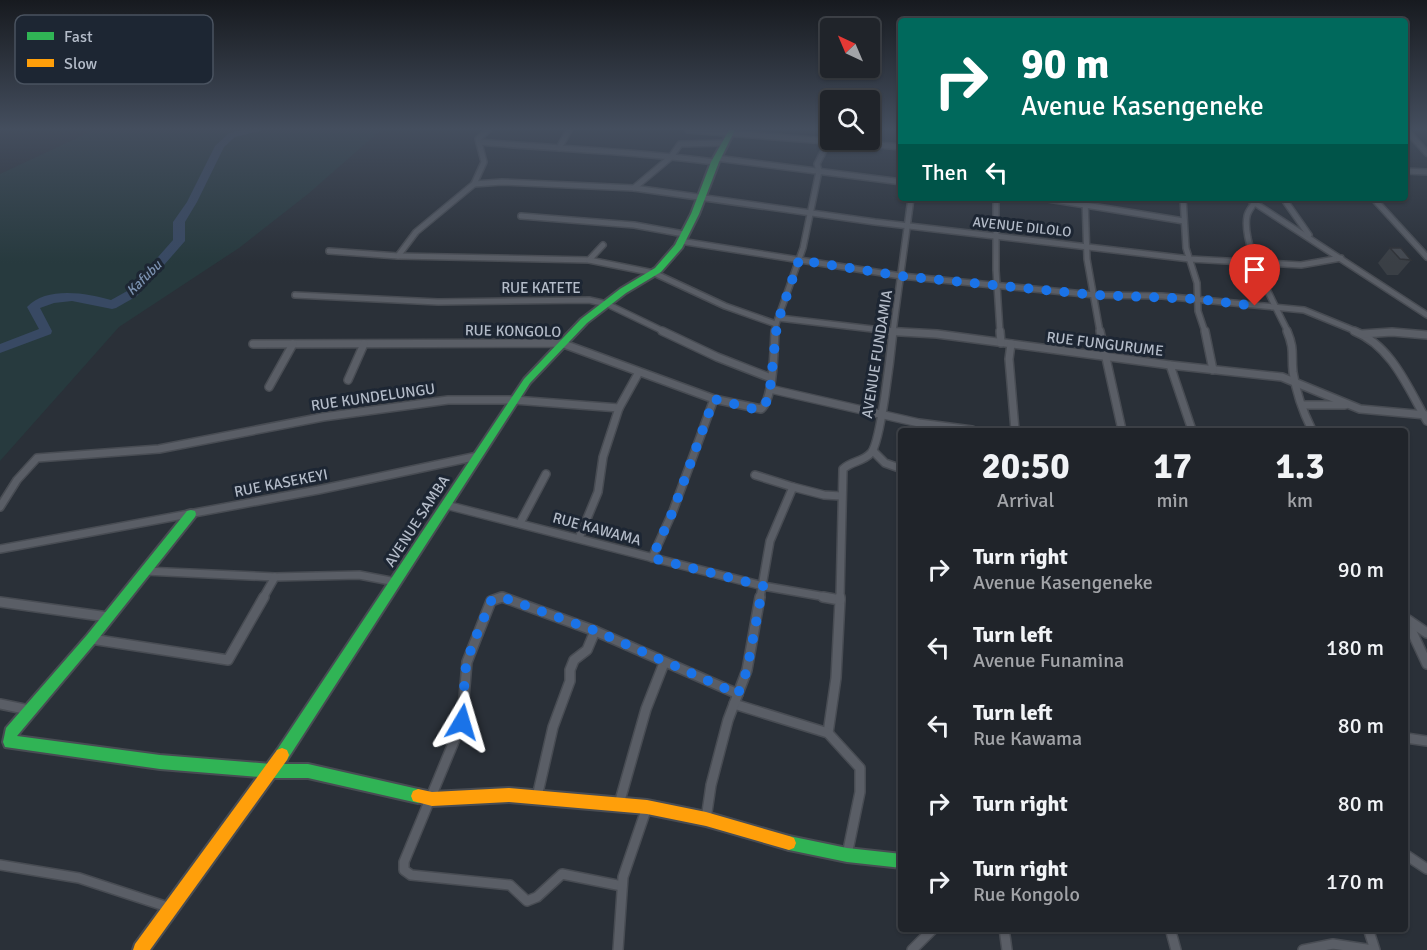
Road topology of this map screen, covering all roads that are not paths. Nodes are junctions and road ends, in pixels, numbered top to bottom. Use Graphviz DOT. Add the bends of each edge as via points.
graph roads {
  1 [pos="480,174"];
  2 [pos="650,174"];
  3 [pos="710,174"];
  4 [pos="818,174"];
  5 [pos="844,174"];
  6 [pos="898,181"];
  7 [pos="474,184"];
  8 [pos="634,188"];
  9 [pos="702,196"];
  10 [pos="911,201"];
  11 [pos="996,201"];
  12 [pos="1183,201"];
  13 [pos="1251,201"];
  14 [pos="1284,201"];
  15 [pos="1376,201"];
  16 [pos="1085,202"];
  17 [pos="1254,203"];
  18 [pos="809,213"];
  19 [pos="521,216"];
  20 [pos="1184,220"];
  21 [pos="908,225"];
  22 [pos="996,236"];
  23 [pos="682,238"];
  24 [pos="1312,240"];
  25 [pos="603,245"];
  26 [pos="1086,245"];
  27 [pos="329,251"];
  28 [pos="398,256"];
  29 [pos="1427,256"];
  30 [pos="1341,258"];
  31 [pos="1190,259"];
  32 [pos="590,260"];
  33 [pos="799,260"];
  34 [pos="1256,263"];
  35 [pos="654,273"];
  36 [pos="901,276"];
  37 [pos="996,284"];
  38 [pos="295,295"];
  39 [pos="1095,295"];
  40 [pos="1198,299"];
  41 [pos="607,303"];
  42 [pos="1278,309"];
  43 [pos="1427,315"];
  44 [pos="778,321"];
  45 [pos="894,332"];
  46 [pos="1362,334"];
  47 [pos="1427,335"];
  48 [pos="561,343"];
  49 [pos="1001,343"];
  50 [pos="253,344"];
  51 [pos="293,344"];
  52 [pos="364,344"];
  53 [pos="1011,344"];
  54 [pos="1105,357"];
  55 [pos="1170,365"];
  56 [pos="1213,369"];
  57 [pos="639,372"];
  58 [pos="771,378"];
  59 [pos="348,380"];
  60 [pos="1298,384"];
  61 [pos="269,387"];
  62 [pos="770,389"];
  63 [pos="714,399"];
  64 [pos="514,400"];
  65 [pos="1302,405"];
  66 [pos="1348,405"];
  67 [pos="619,408"];
  68 [pos="881,414"];
  69 [pos="1426,417"];
  70 [pos="957,428"];
  71 [pos="1015,428"];
  72 [pos="1122,428"];
  73 [pos="1191,428"];
  74 [pos="1311,428"];
  75 [pos="873,451"];
  76 [pos="478,456"];
  77 [pos="898,468"];
  78 [pos="546,474"];
  79 [pos="755,475"];
  80 [pos="793,487"];
  81 [pos="841,496"];
  82 [pos="446,505"];
  83 [pos="0,507"];
  84 [pos="191,514"];
  85 [pos="520,524"];
  86 [pos="579,538"];
  87 [pos="0,549"];
  88 [pos="652,558"];
  89 [pos="145,571"];
  90 [pos="275,577"];
  91 [pos="396,582"];
  92 [pos="763,586"];
  93 [pos="0,602"];
  94 [pos="841,604"];
  95 [pos="108,617"];
  96 [pos="1408,620"];
  97 [pos="1408,623"];
  98 [pos="596,631"];
  99 [pos="1427,633"];
  100 [pos="91,639"];
  101 [pos="664,663"];
  102 [pos="1427,664"];
  103 [pos="738,694"];
  104 [pos="734,704"];
  105 [pos="0,705"];
  106 [pos="29,710"];
  107 [pos="828,733"];
  108 [pos="1408,738"];
  109 [pos="1427,741"];
  110 [pos="270,771"];
  111 [pos="537,797"];
  112 [pos="432,799"];
  113 [pos="619,804"];
  114 [pos="647,807"];
  115 [pos="706,819"];
  116 [pos="847,855"];
  117 [pos="1408,856"];
  118 [pos="898,861"];
  119 [pos="0,866"];
  120 [pos="1427,869"];
  121 [pos="622,886"];
  122 [pos="171,908"];
  123 [pos="930,932"];
  124 [pos="1005,932"];
  125 [pos="1171,932"];
  126 [pos="1369,932"];
  127 [pos="141,950"];
  128 [pos="618,950"];
  129 [pos="912,950"];
  130 [pos="1007,950"];
  131 [pos="1176,950"];
  132 [pos="1303,950"];
  133 [pos="1374,950"];
  1 -- 7 [label="street"];
  2 -- 8 [label="street"];
  3 -- 9 [label="street, AVENUE SAMBA"];
  4 -- 18 [label="street"];
  5 -- 6 [label="street"];
  7 -- 8 [label="street, AVENUE DILOLO"];
  7 -- 28 [label="street" via="416,232"];
  8 -- 9 [label="street, AVENUE DILOLO"];
  9 -- 18 [label="street, AVENUE DILOLO"];
  9 -- 23 [label="street, AVENUE SAMBA"];
  10 -- 21 [label="street, AVENUE FUNDAMIA"];
  11 -- 22 [label="street"];
  12 -- 20 [label="street"];
  13 -- 17 [label="street"];
  14 -- 24 [label="street"];
  15 -- 29 [label="street"];
  16 -- 20 [label="street"];
  16 -- 26 [label="street"];
  17 -- 24 [label="street"];
  17 -- 34 [label="street" via="1246,216"];
  18 -- 21 [label="street, AVENUE DILOLO"];
  18 -- 33 [label="street"];
  19 -- 23 [label="street" via="634,225"];
  20 -- 31 [label="street"];
  21 -- 22 [label="street, AVENUE DILOLO"];
  21 -- 36 [label="street, AVENUE FUNDAMIA"];
  22 -- 26 [label="street, AVENUE DILOLO"];
  22 -- 37 [label="street"];
  23 -- 33 [label="street"];
  23 -- 35 [label="street, AVENUE SAMBA" via="673,255"];
  24 -- 30 [label="street"];
  25 -- 32 [label="street"];
  26 -- 31 [label="street, AVENUE DILOLO"];
  26 -- 39 [label="street"];
  27 -- 28 [label="street, RUE FUNGURUME"];
  28 -- 32 [label="street, RUE FUNGURUME"];
  30 -- 34 [label="street, AVENUE DILOLO" via="1301,265"];
  30 -- 43 [label="street"];
  31 -- 34 [label="street, AVENUE DILOLO"];
  31 -- 40 [label="street"];
  32 -- 35 [label="street, RUE FUNGURUME"];
  33 -- 36 [label="street"];
  33 -- 44 [label="street"];
  34 -- 42 [label="street"];
  35 -- 41 [label="street, AVENUE SAMBA"];
  35 -- 44 [label="street, RUE FUNGURUME" via="725,306"];
  36 -- 37 [label="street"];
  36 -- 45 [label="street, AVENUE FUNDAMIA"];
  37 -- 39 [label="street"];
  37 -- 49 [label="street"];
  38 -- 41 [label="street, RUE KATETE" via="438,302 565,299"];
  39 -- 40 [label="street"];
  39 -- 54 [label="street"];
  40 -- 42 [label="street"];
  40 -- 56 [label="street"];
  41 -- 48 [label="street, AVENUE SAMBA"];
  41 -- 58 [label="street, RUE KATETE" via="717,357"];
  42 -- 46 [label="street" via="1304,310"];
  42 -- 60 [label="street" via="1294,349 1293,368"];
  44 -- 45 [label="street, RUE FUNGURUME"];
  44 -- 58 [label="street"];
  45 -- 49 [label="street, RUE FUNGURUME"];
  45 -- 68 [label="street, AVENUE FUNDAMIA"];
  46 -- 47 [label="street"];
  46 -- 69 [label="street" via="1387,355"];
  48 -- 52 [label="street, RUE KONGOLO"];
  48 -- 57 [label="street, RUE KONGOLO"];
  48 -- 64 [label="street, AVENUE SAMBA"];
  49 -- 53 [label="street, RUE FUNGURUME"];
  50 -- 51 [label="street, RUE KONGOLO"];
  51 -- 52 [label="street, RUE KONGOLO"];
  51 -- 61 [label="street"];
  52 -- 59 [label="street"];
  53 -- 54 [label="street, RUE FUNGURUME"];
  53 -- 71 [label="street"];
  54 -- 55 [label="street, RUE FUNGURUME"];
  54 -- 72 [label="street"];
  55 -- 56 [label="street, RUE FUNGURUME"];
  55 -- 73 [label="street"];
  56 -- 60 [label="street, RUE FUNGURUME" via="1269,375"];
  57 -- 63 [label="street, RUE KONGOLO"];
  57 -- 67 [label="street"];
  58 -- 62 [label="street"];
  60 -- 65 [label="street"];
  60 -- 66 [label="street, RUE FUNGURUME"];
  62 -- 63 [label="street, RUE KONGOLO" via="761,409"];
  62 -- 68 [label="street"];
  63 -- 88 [label="street"];
  64 -- 67 [label="street, RUE KUNDELUNGU"];
  64 -- 76 [label="street, AVENUE SAMBA"];
  64 -- 83 [label="street, RUE KUNDELUNGU" via="429,402 323,417 159,449 35,458"];
  65 -- 66 [label="street"];
  65 -- 74 [label="street"];
  66 -- 69 [label="street, RUE FUNGURUME"];
  67 -- 86 [label="street" via="603,458 598,492"];
  68 -- 70 [label="street"];
  68 -- 75 [label="street, AVENUE FUNDAMIA"];
  75 -- 77 [label="street" via="880,461"];
  75 -- 81 [label="street" via="843,469"];
  76 -- 82 [label="street, AVENUE SAMBA"];
  76 -- 84 [label="street, RUE KASEKEYI"];
  78 -- 85 [label="street"];
  79 -- 80 [label="street"];
  80 -- 81 [label="street"];
  80 -- 92 [label="street" via="770,541"];
  81 -- 94 [label="street"];
  82 -- 85 [label="street, RUE KAWAMA"];
  82 -- 91 [label="street, AVENUE SAMBA"];
  84 -- 87 [label="street, RUE KASEKEYI"];
  84 -- 89 [label="street"];
  85 -- 86 [label="street, RUE KAWAMA"];
  86 -- 88 [label="street, RUE KAWAMA"];
  88 -- 92 [label="street, RUE KAWAMA"];
  89 -- 90 [label="street"];
  89 -- 95 [label="street"];
  90 -- 91 [label="street" via="359,574"];
  90 -- 100 [label="street" via="228,660"];
  91 -- 110 [label="street, AVENUE SAMBA"];
  92 -- 94 [label="street, RUE KAWAMA"];
  92 -- 103 [label="street" via="747,670"];
  93 -- 95 [label="street"];
  94 -- 107 [label="street"];
  95 -- 100 [label="street"];
  96 -- 99 [label="street"];
  97 -- 102 [label="street"];
  98 -- 101 [label="street"];
  98 -- 111 [label="street" via="587,650 571,665 570,681"];
  98 -- 112 [label="street" via="502,597 491,601 467,662 462,722"];
  100 -- 106 [label="street"];
  101 -- 103 [label="street"];
  101 -- 113 [label="street" via="646,709"];
  103 -- 104 [label="street"];
  104 -- 107 [label="street"];
  104 -- 115 [label="street"];
  105 -- 106 [label="street"];
  106 -- 110 [label="street" via="11,733 10,742 160,762"];
  107 -- 116 [label="street" via="860,768 861,792"];
  108 -- 109 [label="street"];
  110 -- 112 [label="street" via="308,771"];
  110 -- 122 [label="street, AVENUE SAMBA"];
  111 -- 112 [label="street"];
  111 -- 113 [label="street"];
  112 -- 121 [label="street" via="405,862 408,874 510,885 527,901 538,897 554,877 562,874"];
  113 -- 114 [label="street"];
  114 -- 115 [label="street"];
  114 -- 121 [label="street"];
  115 -- 116 [label="street" via="783,842"];
  116 -- 118 [label="street"];
  117 -- 120 [label="street"];
  119 -- 122 [label="street" via="79,878"];
  121 -- 128 [label="street"];
  122 -- 127 [label="street, AVENUE SAMBA"];
  123 -- 129 [label="street"];
  124 -- 130 [label="street"];
  125 -- 131 [label="street"];
  126 -- 133 [label="street"];
  132 -- 133 [label="street" via="1333,944"];
}
